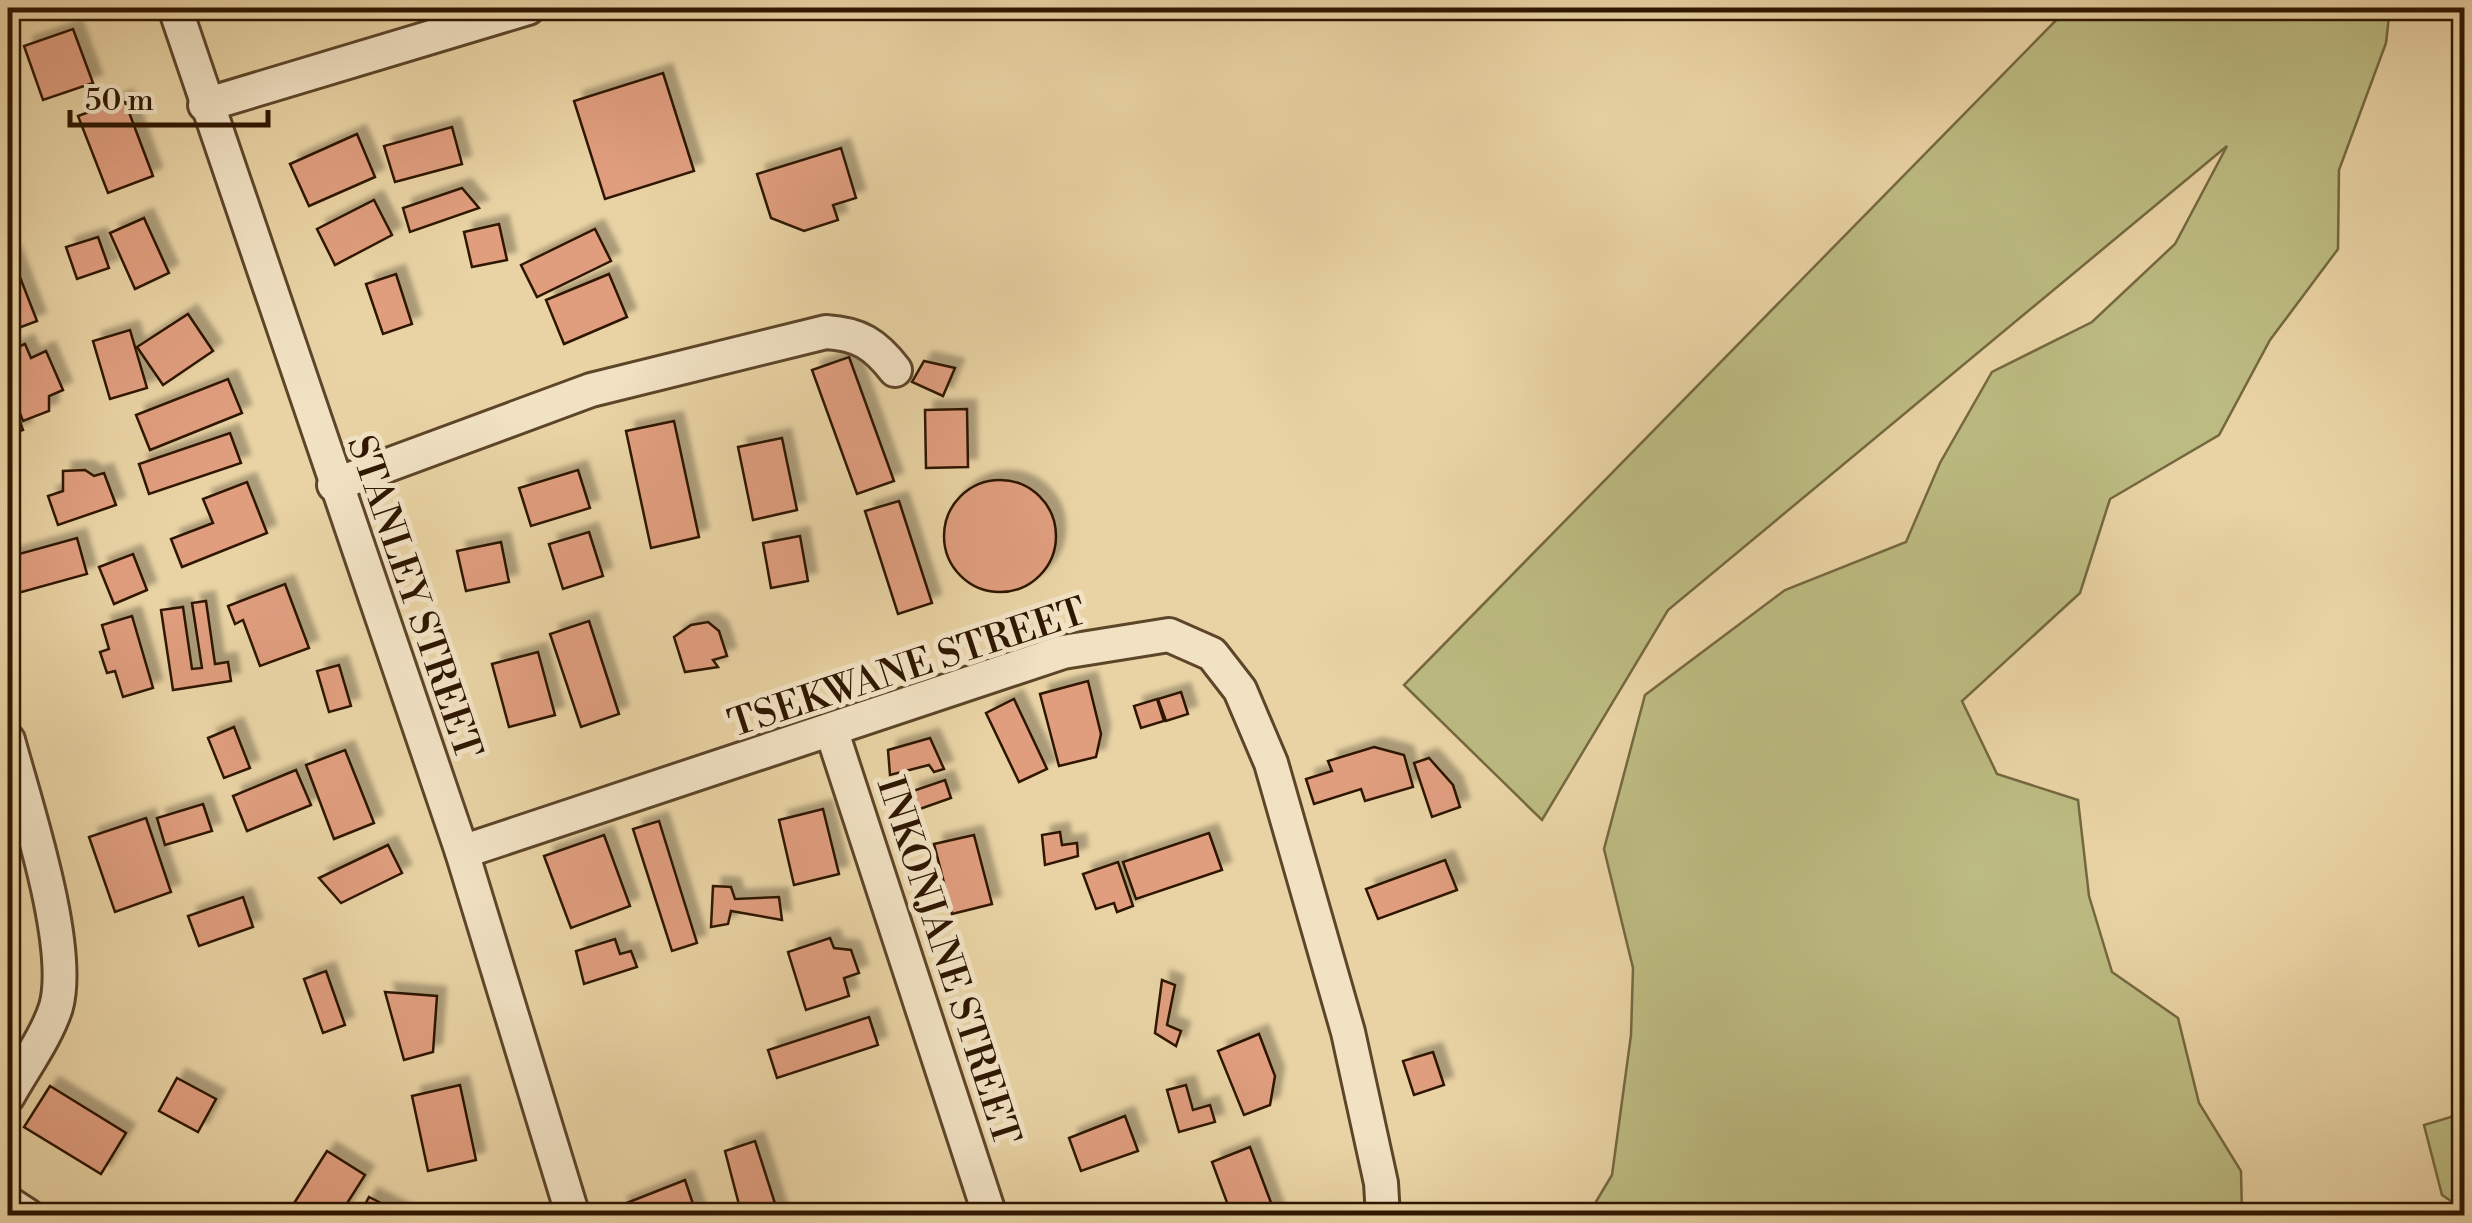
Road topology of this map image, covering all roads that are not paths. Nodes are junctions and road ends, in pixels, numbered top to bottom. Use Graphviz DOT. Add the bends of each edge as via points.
graph roads {
  1 [pos="175,8"];
  2 [pos="528,8"];
  3 [pos="205,105"];
  4 [pos="895,370"];
  5 [pos="334,485"];
  6 [pos="832,732"];
  7 [pos="8,740"];
  8 [pos="462,852"];
  9 [pos="8,1096"];
  10 [pos="8,1203"];
  11 [pos="28,1216"];
  12 [pos="573,1216"];
  13 [pos="990,1216"];
  14 [pos="1384,1216"];
  1 -- 3 [label="street, STANLEY STREET"];
  2 -- 3 [label="street"];
  3 -- 5 [label="street, STANLEY STREET"];
  4 -- 5 [label="street" via="878,348 852,334 826,332 591,390"];
  5 -- 8 [label="street, STANLEY STREET"];
  6 -- 8 [label="street, TSEKWANE STREET"];
  6 -- 13 [label="street, INKONJANE STREET"];
  6 -- 14 [label="street, TSEKWANE STREET" via="1063,652 1170,635 1212,654 1240,690 1271,763 1348,1032"];
  7 -- 9 [label="street" via="44,871 58,962 56,1006"];
  8 -- 12 [label="street, STANLEY STREET"];
  10 -- 11 [label="street"];
}
